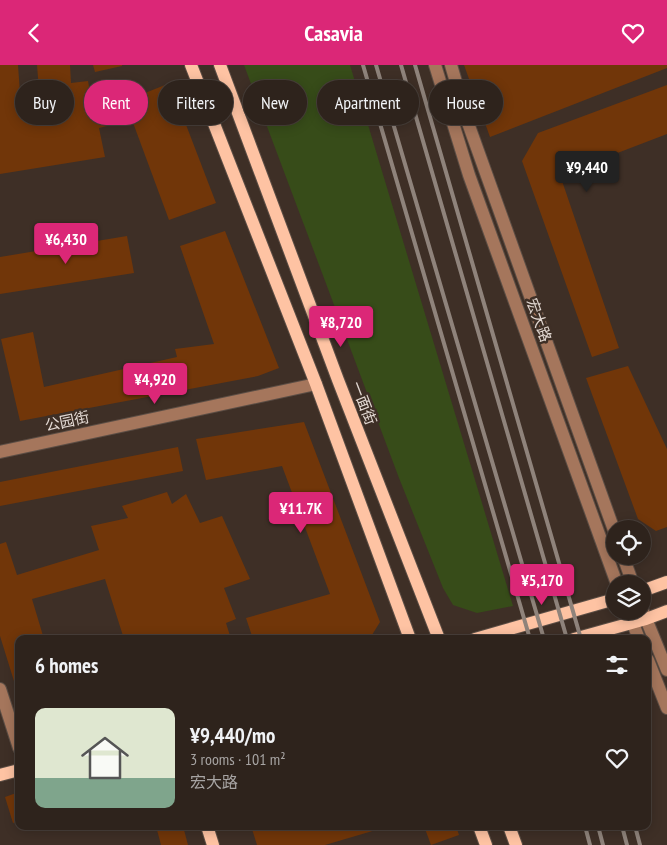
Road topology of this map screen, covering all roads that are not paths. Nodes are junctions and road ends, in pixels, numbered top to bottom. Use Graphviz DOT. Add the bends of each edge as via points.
graph roads {
  1 [pos="190,65"];
  2 [pos="220,65"];
  3 [pos="435,65"];
  4 [pos="450,65"];
  5 [pos="316,384"];
  6 [pos="0,452"];
  7 [pos="610,520"];
  8 [pos="615,575"];
  9 [pos="667,582"];
  10 [pos="651,588"];
  11 [pos="606,602"];
  12 [pos="667,611"];
  13 [pos="651,613"];
  14 [pos="622,620"];
  15 [pos="631,620"];
  16 [pos="646,620"];
  17 [pos="409,635"];
  18 [pos="437,635"];
  19 [pos="490,635"];
  20 [pos="584,635"];
  21 [pos="637,635"];
  22 [pos="651,668"];
  23 [pos="667,670"];
  24 [pos="0,689"];
  25 [pos="667,708"];
  26 [pos="15,736"];
  27 [pos="15,771"];
  28 [pos="0,775"];
  29 [pos="208,830"];
  30 [pos="480,830"];
  31 [pos="510,830"];
  32 [pos="213,845"];
  33 [pos="486,845"];
  34 [pos="516,845"];
  1 -- 5 [label="main road"];
  2 -- 18 [label="main road, 一面街"];
  3 -- 8 [label="street, 宏大路" via="469,175"];
  4 -- 7 [label="street, 宏大路"];
  5 -- 6 [label="street, 公园街"];
  5 -- 17 [label="main road"];
  9 -- 10 [label="main road"];
  11 -- 19 [label="main road"];
  12 -- 13 [label="main road"];
  14 -- 20 [label="main road"];
  15 -- 21 [label="street"];
  16 -- 23 [label="street"];
  22 -- 25 [label="street"];
  24 -- 26 [label="street"];
  27 -- 28 [label="main road"];
  29 -- 32 [label="main road"];
  30 -- 33 [label="main road"];
  31 -- 34 [label="main road"];
}
